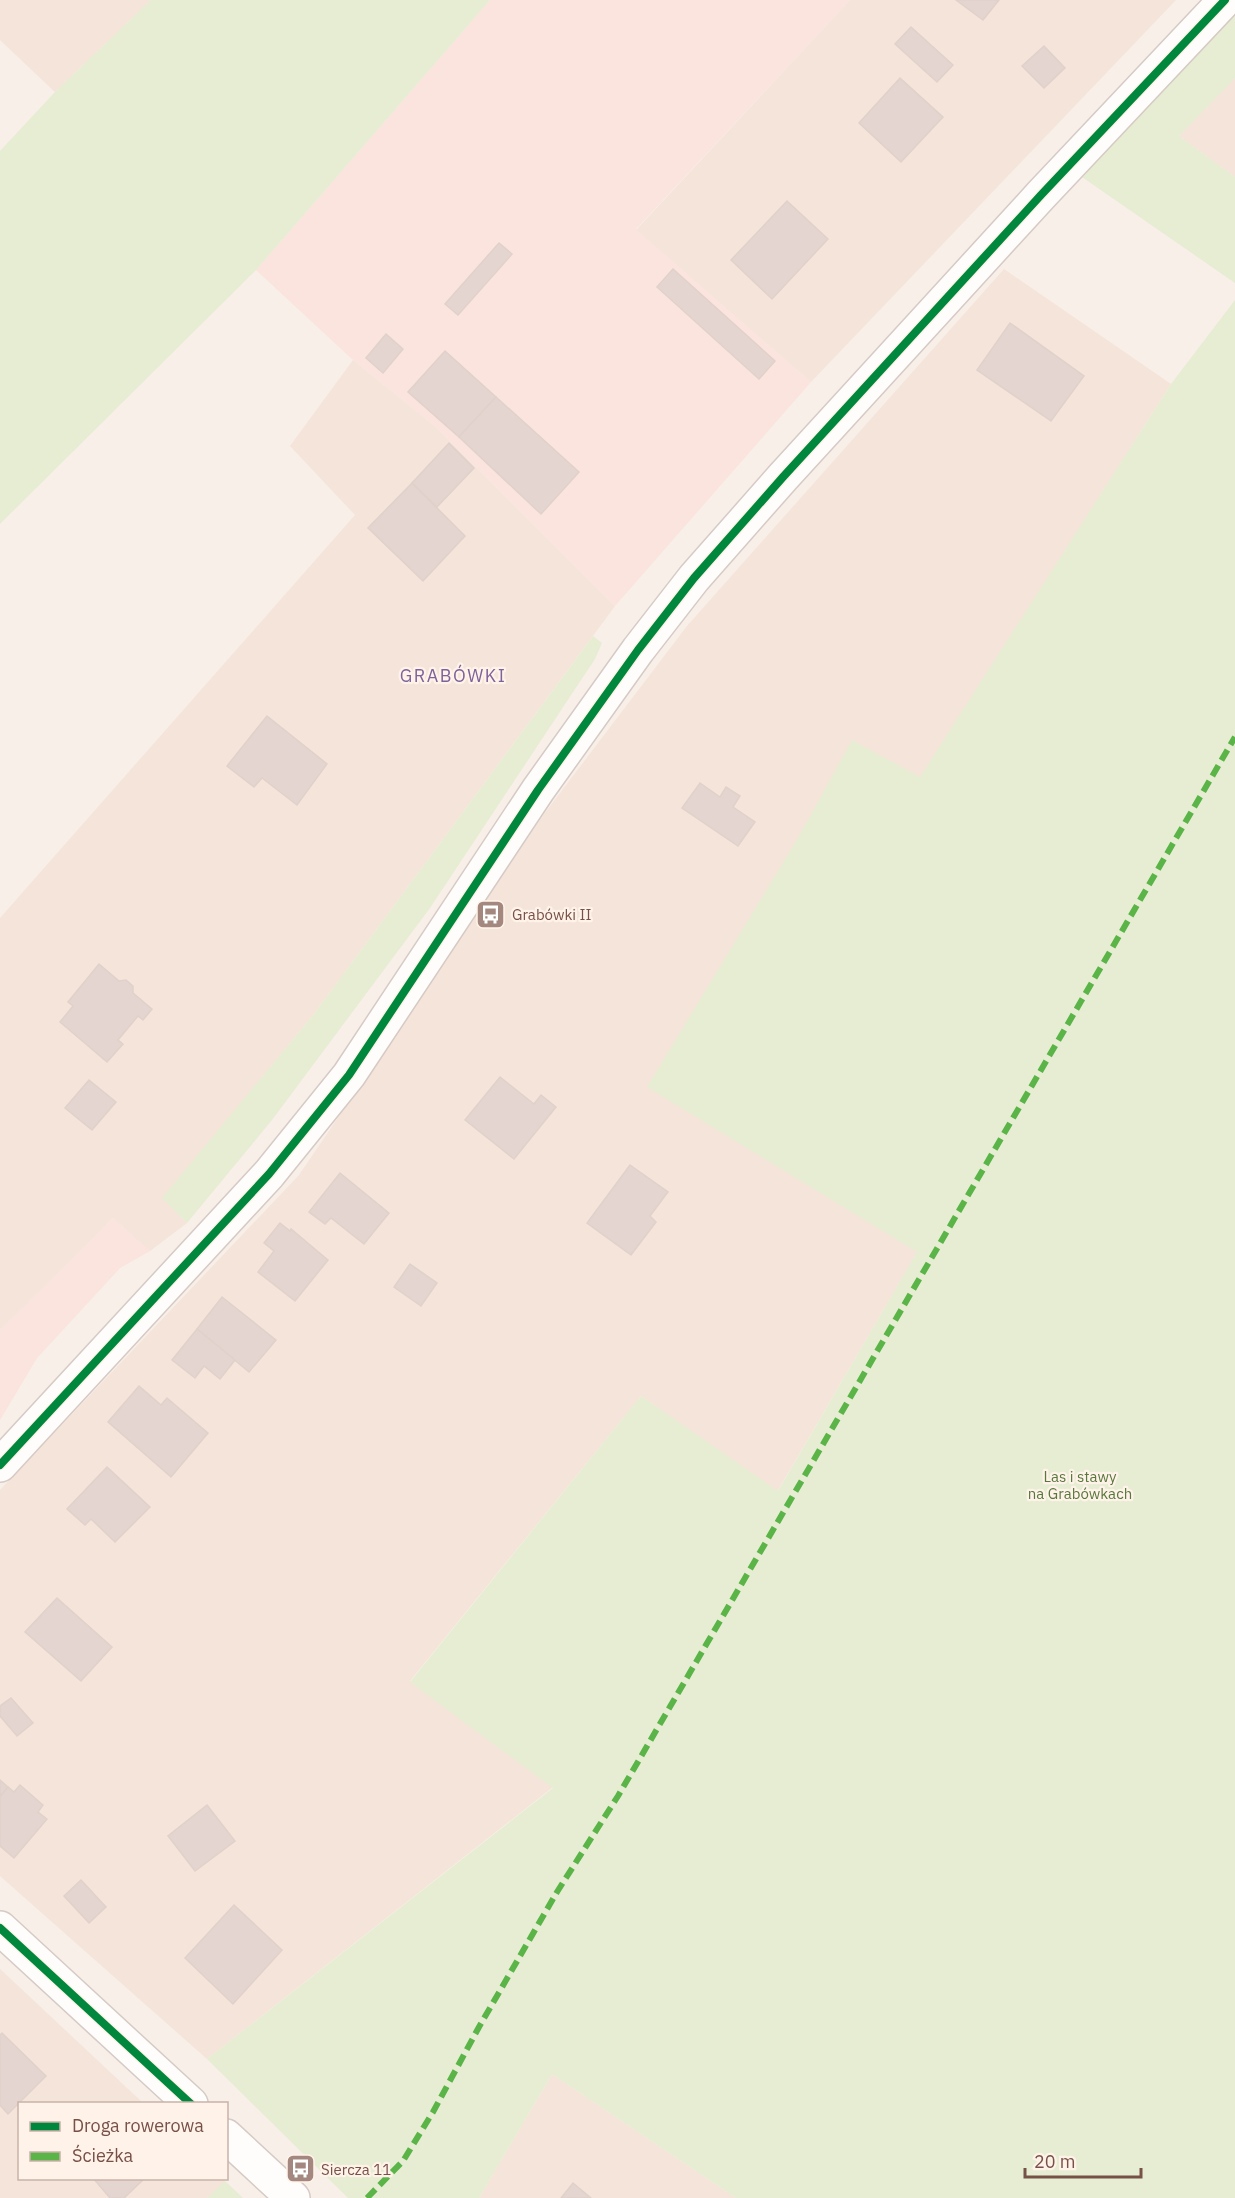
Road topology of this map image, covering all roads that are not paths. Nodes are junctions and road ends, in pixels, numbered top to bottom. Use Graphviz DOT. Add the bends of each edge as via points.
graph roads {
  1 [pos="1225,0"];
  2 [pos="0,1465"];
  3 [pos="0,1928"];
  4 [pos="190,2102"];
  5 [pos="228,2138"];
  6 [pos="292,2198"];
  1 -- 2 [label="street" via="1011,228 694,578 538,790 349,1076 269,1173"];
  3 -- 4 [label="street"];
  5 -- 6 [label="street"];
}
